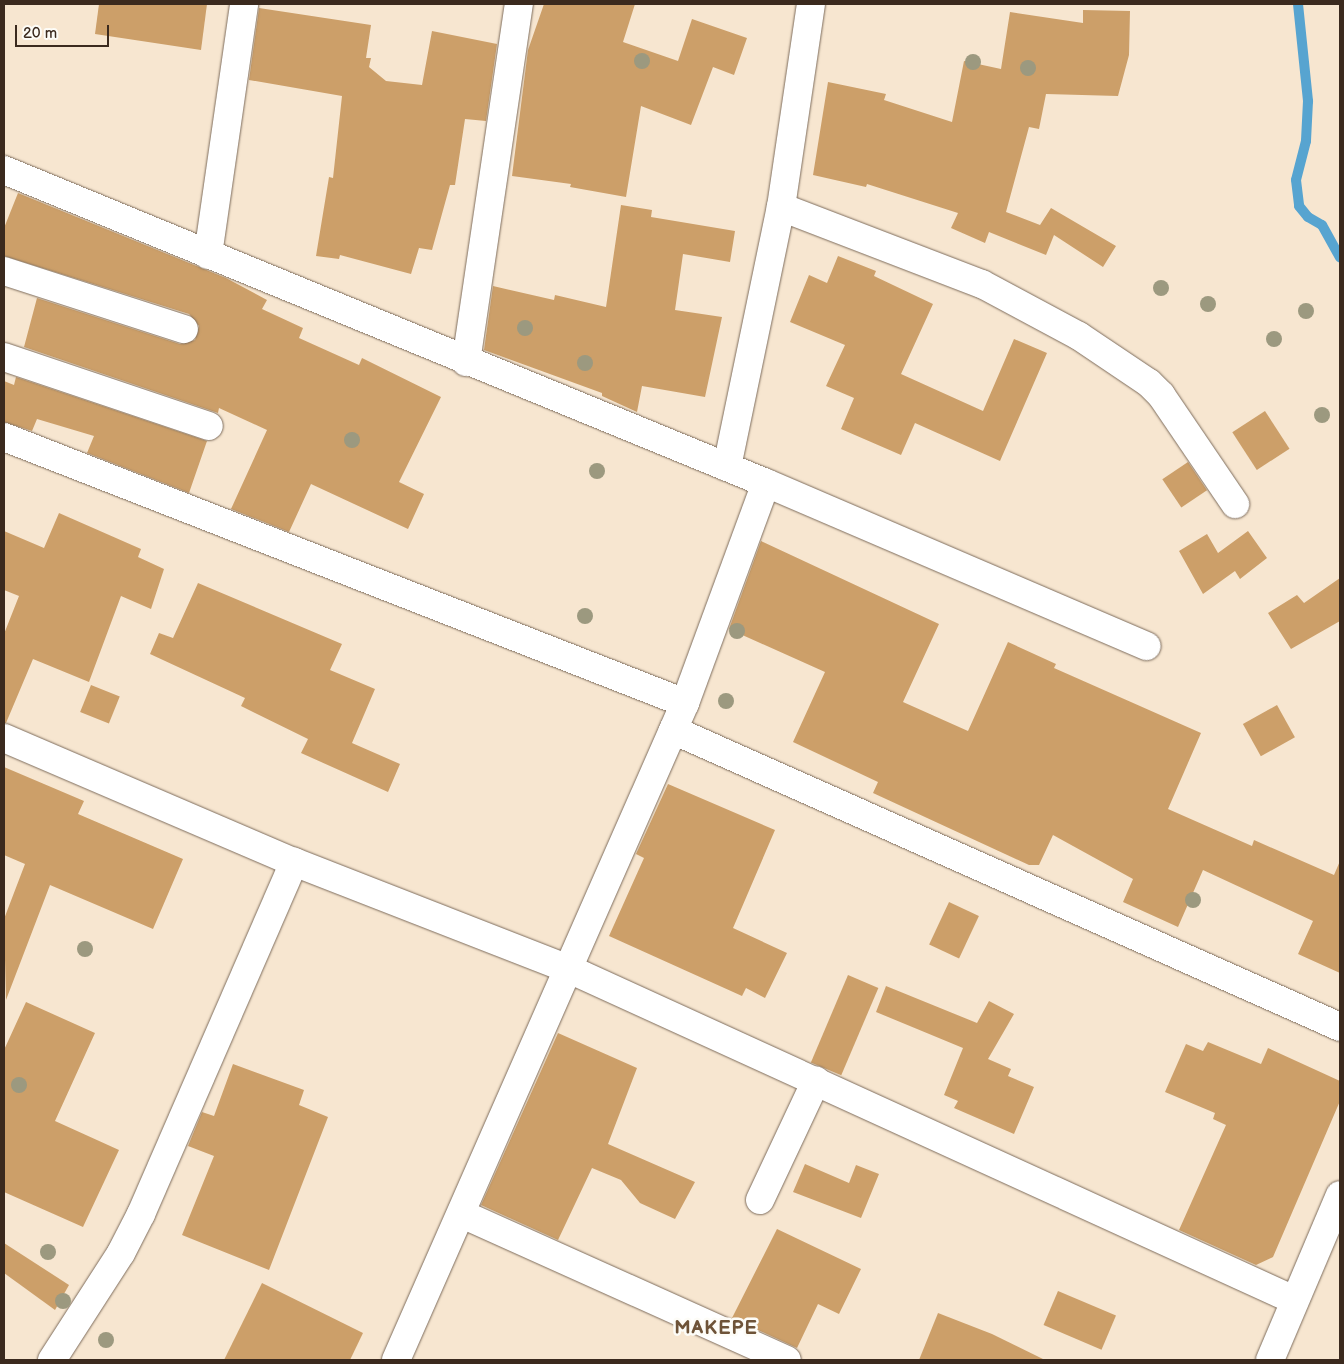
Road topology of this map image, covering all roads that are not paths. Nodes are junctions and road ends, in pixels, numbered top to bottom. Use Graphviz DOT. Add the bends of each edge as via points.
graph roads {
  1 [pos="244,4"];
  2 [pos="519,4"];
  3 [pos="811,4"];
  4 [pos="4,170"];
  5 [pos="781,207"];
  6 [pos="208,255"];
  7 [pos="4,271"];
  8 [pos="184,329"];
  9 [pos="4,357"];
  10 [pos="466,362"];
  11 [pos="209,426"];
  12 [pos="4,437"];
  13 [pos="727,467"];
  14 [pos="766,483"];
  15 [pos="1235,504"];
  16 [pos="1148,646"];
  17 [pos="685,703"];
  18 [pos="673,730"];
  19 [pos="4,738"];
  20 [pos="294,862"];
  21 [pos="569,968"];
  22 [pos="1340,1027"];
  23 [pos="816,1081"];
  24 [pos="1340,1195"];
  25 [pos="760,1200"];
  26 [pos="462,1214"];
  27 [pos="1294,1300"];
  28 [pos="52,1360"];
  29 [pos="396,1360"];
  30 [pos="786,1360"];
  31 [pos="1270,1360"];
  1 -- 6 [label="street"];
  2 -- 10 [label="street"];
  3 -- 5 [label="street"];
  4 -- 6 [label="street"];
  5 -- 13 [label="street"];
  5 -- 15 [label="street" via="982,284 1094,346 1149,383 1161,395"];
  6 -- 10 [label="street"];
  7 -- 8 [label="street"];
  9 -- 11 [label="street"];
  10 -- 13 [label="street"];
  12 -- 17 [label="street"];
  13 -- 14 [label="street"];
  14 -- 16 [label="street"];
  14 -- 17 [label="street"];
  17 -- 18 [label="street"];
  18 -- 21 [label="street"];
  18 -- 22 [label="street"];
  19 -- 20 [label="street"];
  20 -- 21 [label="street"];
  20 -- 28 [label="street" via="141,1214 121,1253"];
  21 -- 23 [label="street"];
  21 -- 26 [label="street"];
  23 -- 25 [label="street"];
  23 -- 27 [label="street"];
  24 -- 27 [label="street"];
  26 -- 29 [label="street"];
  26 -- 30 [label="street"];
  27 -- 31 [label="street"];
}
